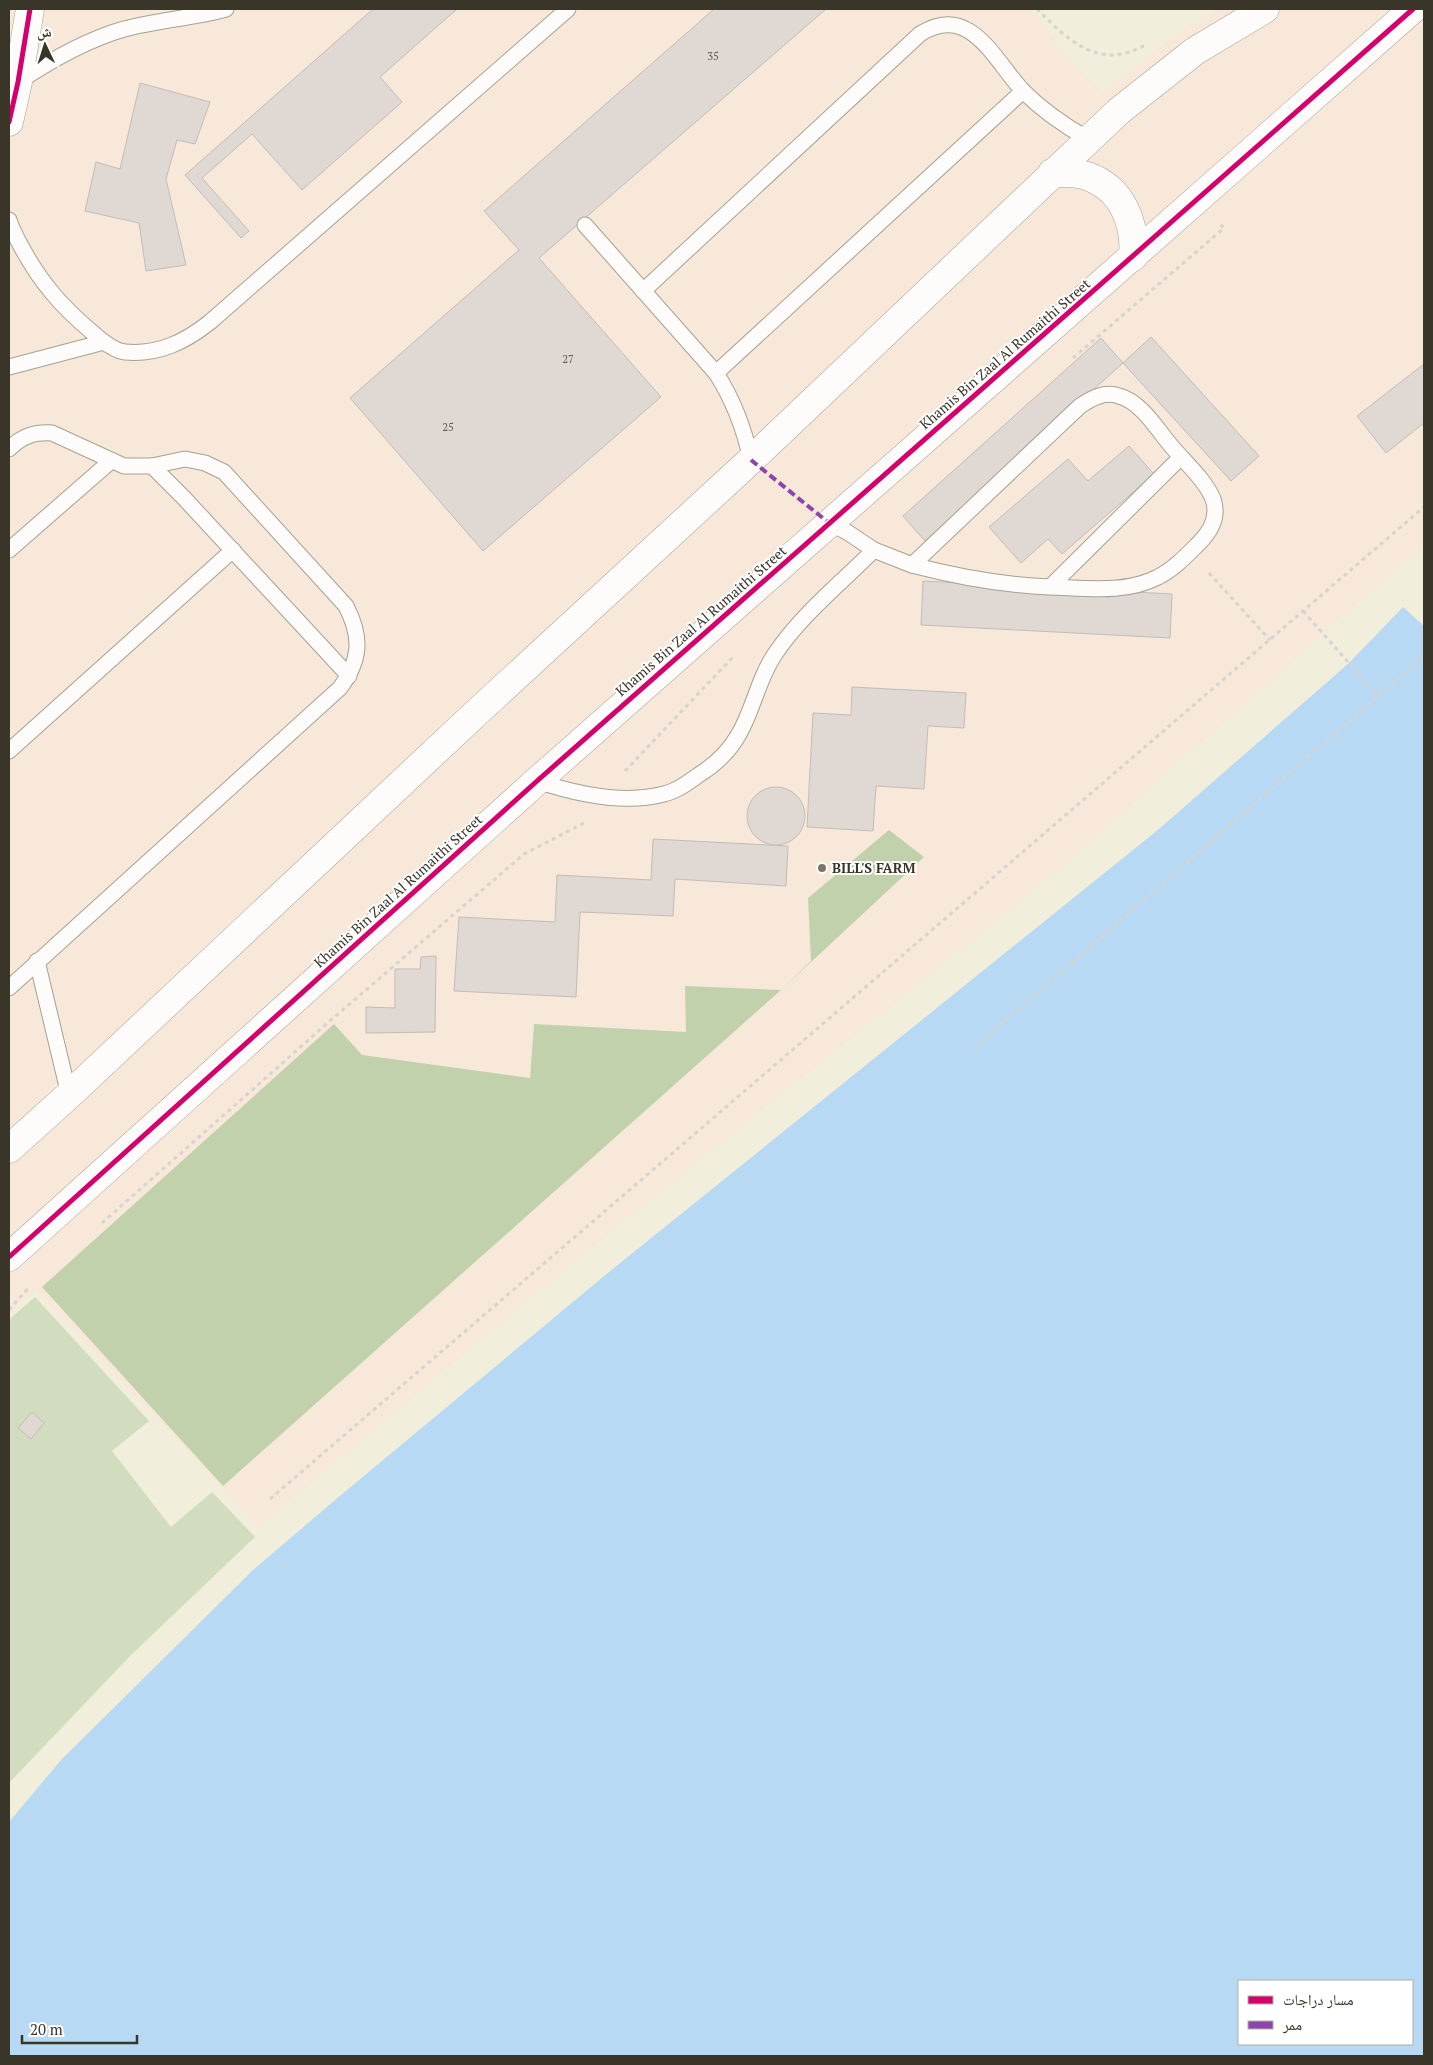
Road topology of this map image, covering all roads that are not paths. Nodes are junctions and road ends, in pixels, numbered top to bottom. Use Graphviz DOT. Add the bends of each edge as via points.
graph roads {
  1 [pos="30,9"];
  2 [pos="226,9"];
  3 [pos="568,9"];
  4 [pos="1265,9"];
  5 [pos="1413,9"];
  6 [pos="188,12"];
  7 [pos="18,82"];
  8 [pos="1023,91"];
  9 [pos="9,122"];
  10 [pos="1088,139"];
  11 [pos="1052,174"];
  12 [pos="9,220"];
  13 [pos="584,225"];
  14 [pos="1133,257"];
  15 [pos="643,290"];
  16 [pos="104,342"];
  17 [pos="9,367"];
  18 [pos="716,373"];
  19 [pos="9,449"];
  20 [pos="1181,457"];
  21 [pos="751,460"];
  22 [pos="112,461"];
  23 [pos="152,466"];
  24 [pos="829,523"];
  25 [pos="9,550"];
  26 [pos="232,550"];
  27 [pos="874,550"];
  28 [pos="912,565"];
  29 [pos="1050,587"];
  30 [pos="349,676"];
  31 [pos="9,751"];
  32 [pos="537,781"];
  33 [pos="38,961"];
  34 [pos="9,988"];
  35 [pos="69,1095"];
  36 [pos="9,1149"];
  37 [pos="9,1257"];
  1 -- 7 [label="street"];
  2 -- 6 [label="lane" via="209,13"];
  3 -- 16 [label="lane" via="191,337 170,347 147,352 123,352"];
  4 -- 10 [label="street" via="1195,51"];
  5 -- 14 [label="street, Khamis Bin Zaal Al Rumaithi Street"];
  6 -- 7 [label="lane" via="86,43"];
  7 -- 9 [label="street"];
  8 -- 10 [label="lane"];
  8 -- 15 [label="lane" via="969,30 957,24 931,26"];
  8 -- 18 [label="lane"];
  10 -- 11 [label="street"];
  11 -- 14 [label="street" via="1086,176 1102,183 1114,194 1132,223"];
  11 -- 21 [label="street"];
  12 -- 16 [label="lane" via="34,270 65,309"];
  13 -- 15 [label="lane"];
  14 -- 24 [label="street, Khamis Bin Zaal Al Rumaithi Street"];
  15 -- 18 [label="lane"];
  16 -- 17 [label="lane"];
  18 -- 21 [label="lane" via="739,414"];
  19 -- 22 [label="lane" via="28,435 52,433"];
  20 -- 28 [label="lane" via="1130,400 1118,395 1092,399 1080,406"];
  20 -- 29 [label="lane"];
  20 -- 29 [label="lane" via="1206,487 1213,499 1215,512 1213,525 1190,552 1159,577 1141,584 1122,588"];
  21 -- 35 [label="street"];
  22 -- 23 [label="lane" via="124,466"];
  22 -- 25 [label="lane"];
  23 -- 26 [label="lane"];
  23 -- 30 [label="lane" via="185,460 205,462 224,472 238,486 346,606 353,619 358,648"];
  24 -- 27 [label="lane"];
  24 -- 32 [label="street, Khamis Bin Zaal Al Rumaithi Street"];
  26 -- 30 [label="lane"];
  26 -- 31 [label="lane"];
  27 -- 28 [label="lane"];
  27 -- 32 [label="lane" via="795,629 775,654 763,674 748,718 738,736 710,768 664,794 632,798 601,797"];
  28 -- 29 [label="lane" via="980,581"];
  30 -- 33 [label="lane" via="340,688"];
  32 -- 37 [label="street, Khamis Bin Zaal Al Rumaithi Street"];
  33 -- 34 [label="lane"];
  33 -- 35 [label="lane"];
  35 -- 36 [label="street"];
}
